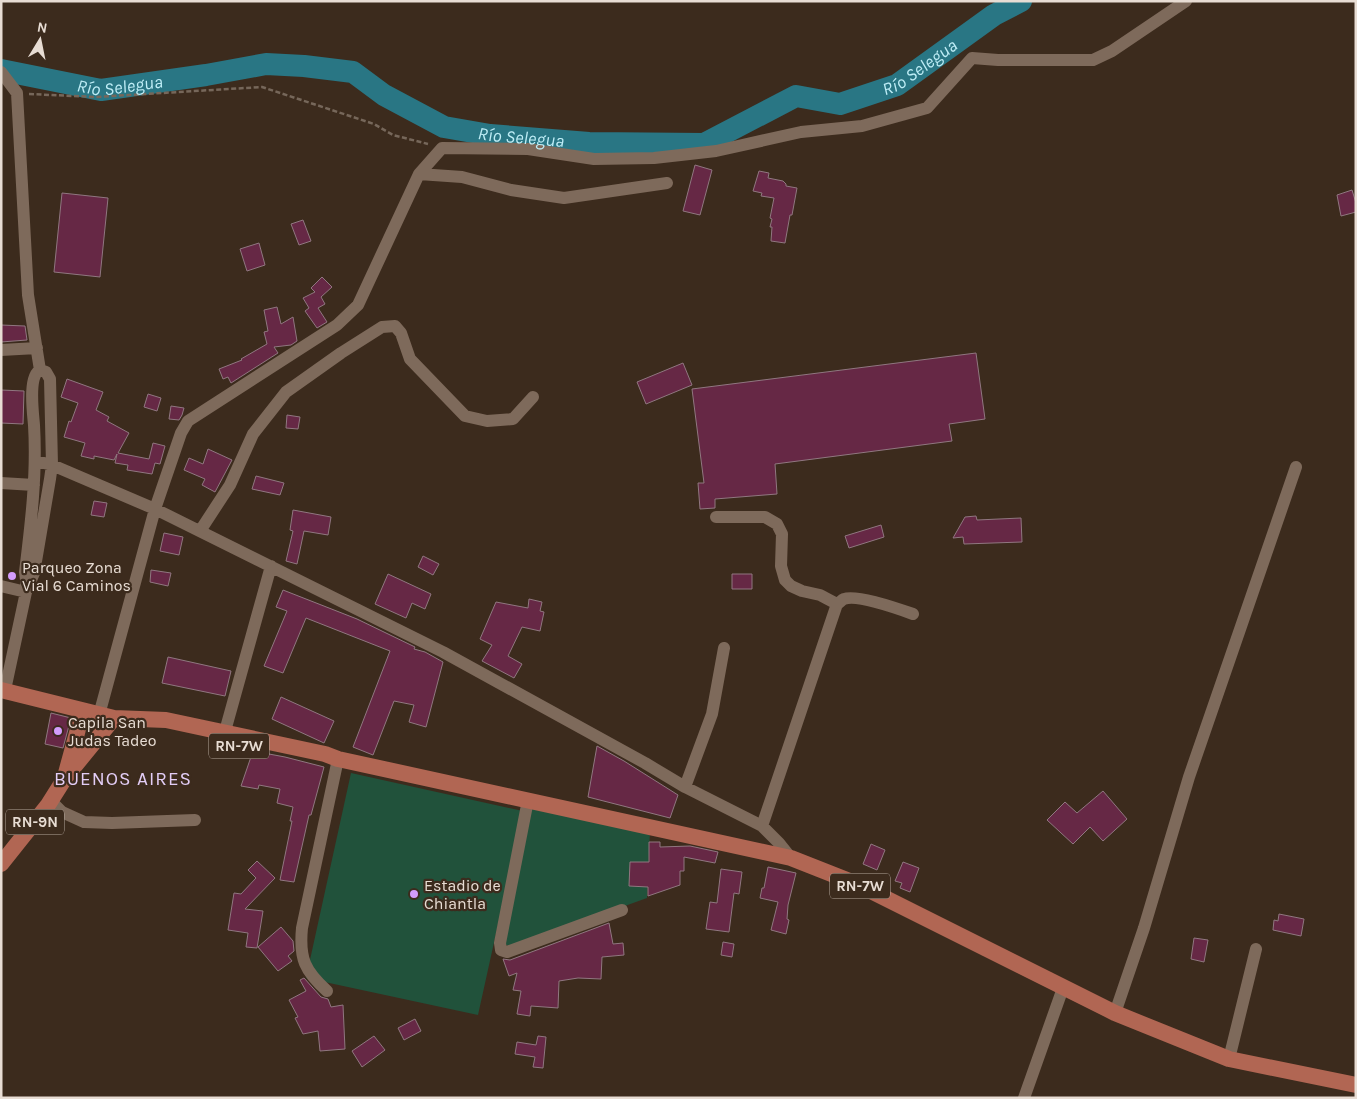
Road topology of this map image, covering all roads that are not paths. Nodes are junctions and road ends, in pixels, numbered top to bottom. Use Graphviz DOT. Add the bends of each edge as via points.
graph roads {
  1 [pos="1186,1"];
  2 [pos="5,77"];
  3 [pos="419,174"];
  4 [pos="667,183"];
  5 [pos="37,348"];
  6 [pos="1,350"];
  7 [pos="40,370"];
  8 [pos="533,398"];
  9 [pos="36,462"];
  10 [pos="52,465"];
  11 [pos="1296,467"];
  12 [pos="1,482"];
  13 [pos="34,485"];
  14 [pos="155,509"];
  15 [pos="716,517"];
  16 [pos="200,531"];
  17 [pos="272,566"];
  18 [pos="1,586"];
  19 [pos="26,590"];
  20 [pos="837,604"];
  21 [pos="913,614"];
  22 [pos="724,648"];
  23 [pos="3,690"];
  24 [pos="83,711"];
  25 [pos="107,717"];
  26 [pos="223,737"];
  27 [pos="338,759"];
  28 [pos="65,778"];
  29 [pos="685,787"];
  30 [pos="528,800"];
  31 [pos="51,801"];
  32 [pos="195,820"];
  33 [pos="762,826"];
  34 [pos="791,858"];
  35 [pos="1,864"];
  36 [pos="622,910"];
  37 [pos="1256,949"];
  38 [pos="1063,988"];
  39 [pos="327,991"];
  40 [pos="1115,1013"];
  41 [pos="1230,1059"];
  42 [pos="1356,1085"];
  43 [pos="1024,1098"];
  1 -- 3 [label="street" via="1112,51 1093,60 972,58 927,108 862,126 801,132 716,151 654,158 594,159 528,149 442,148"];
  2 -- 5 [label="street" via="17,93 28,295"];
  3 -- 4 [label="street" via="462,177 511,190 564,198"];
  3 -- 14 [label="street" via="358,305 337,325 188,422"];
  5 -- 6 [label="street"];
  5 -- 7 [label="street"];
  7 -- 9 [label="street" via="35,375 32,393"];
  7 -- 10 [label="street" via="46,372 50,379"];
  8 -- 16 [label="street" via="513,420 487,421 465,416 410,359 402,332 395,326 382,327 286,392 253,434 230,485"];
  9 -- 10 [label="street"];
  9 -- 13 [label="street"];
  10 -- 14 [label="street"];
  10 -- 19 [label="street" via="34,573"];
  11 -- 40 [label="street" via="1189,777"];
  12 -- 13 [label="street"];
  13 -- 19 [label="street" via="24,572"];
  14 -- 16 [label="street"];
  14 -- 25 [label="street"];
  15 -- 20 [label="street" via="765,517 778,524 782,534 781,566 785,580 791,586"];
  16 -- 17 [label="street"];
  17 -- 26 [label="street"];
  17 -- 29 [label="street" via="443,652"];
  18 -- 19 [label="street"];
  19 -- 23 [label="street"];
  20 -- 21 [label="street" via="854,598"];
  20 -- 33 [label="street"];
  22 -- 29 [label="street" via="712,714"];
  23 -- 24 [label="main road"];
  24 -- 25 [label="main road"];
  24 -- 28 [label="main road, RN-9N"];
  25 -- 26 [label="main road, RN-7W" via="140,720 162,729"];
  25 -- 28 [label="main road, RN-9N"];
  26 -- 27 [label="main road, RN-7W" via="324,762"];
  27 -- 30 [label="main road, RN-7W"];
  27 -- 39 [label="street" via="301,942 306,968"];
  28 -- 31 [label="main road, RN-9N"];
  29 -- 33 [label="street"];
  30 -- 34 [label="main road, RN-7W"];
  30 -- 36 [label="street" via="501,950 507,952"];
  31 -- 32 [label="street" via="62,812 84,822 112,824"];
  31 -- 35 [label="main road, RN-9N"];
  33 -- 34 [label="street"];
  34 -- 38 [label="main road, RN-7W" via="857,884"];
  37 -- 41 [label="street"];
  38 -- 40 [label="main road, RN-7W"];
  38 -- 43 [label="street"];
  40 -- 41 [label="main road, RN-7W"];
  41 -- 42 [label="main road, RN-7W"];
}
